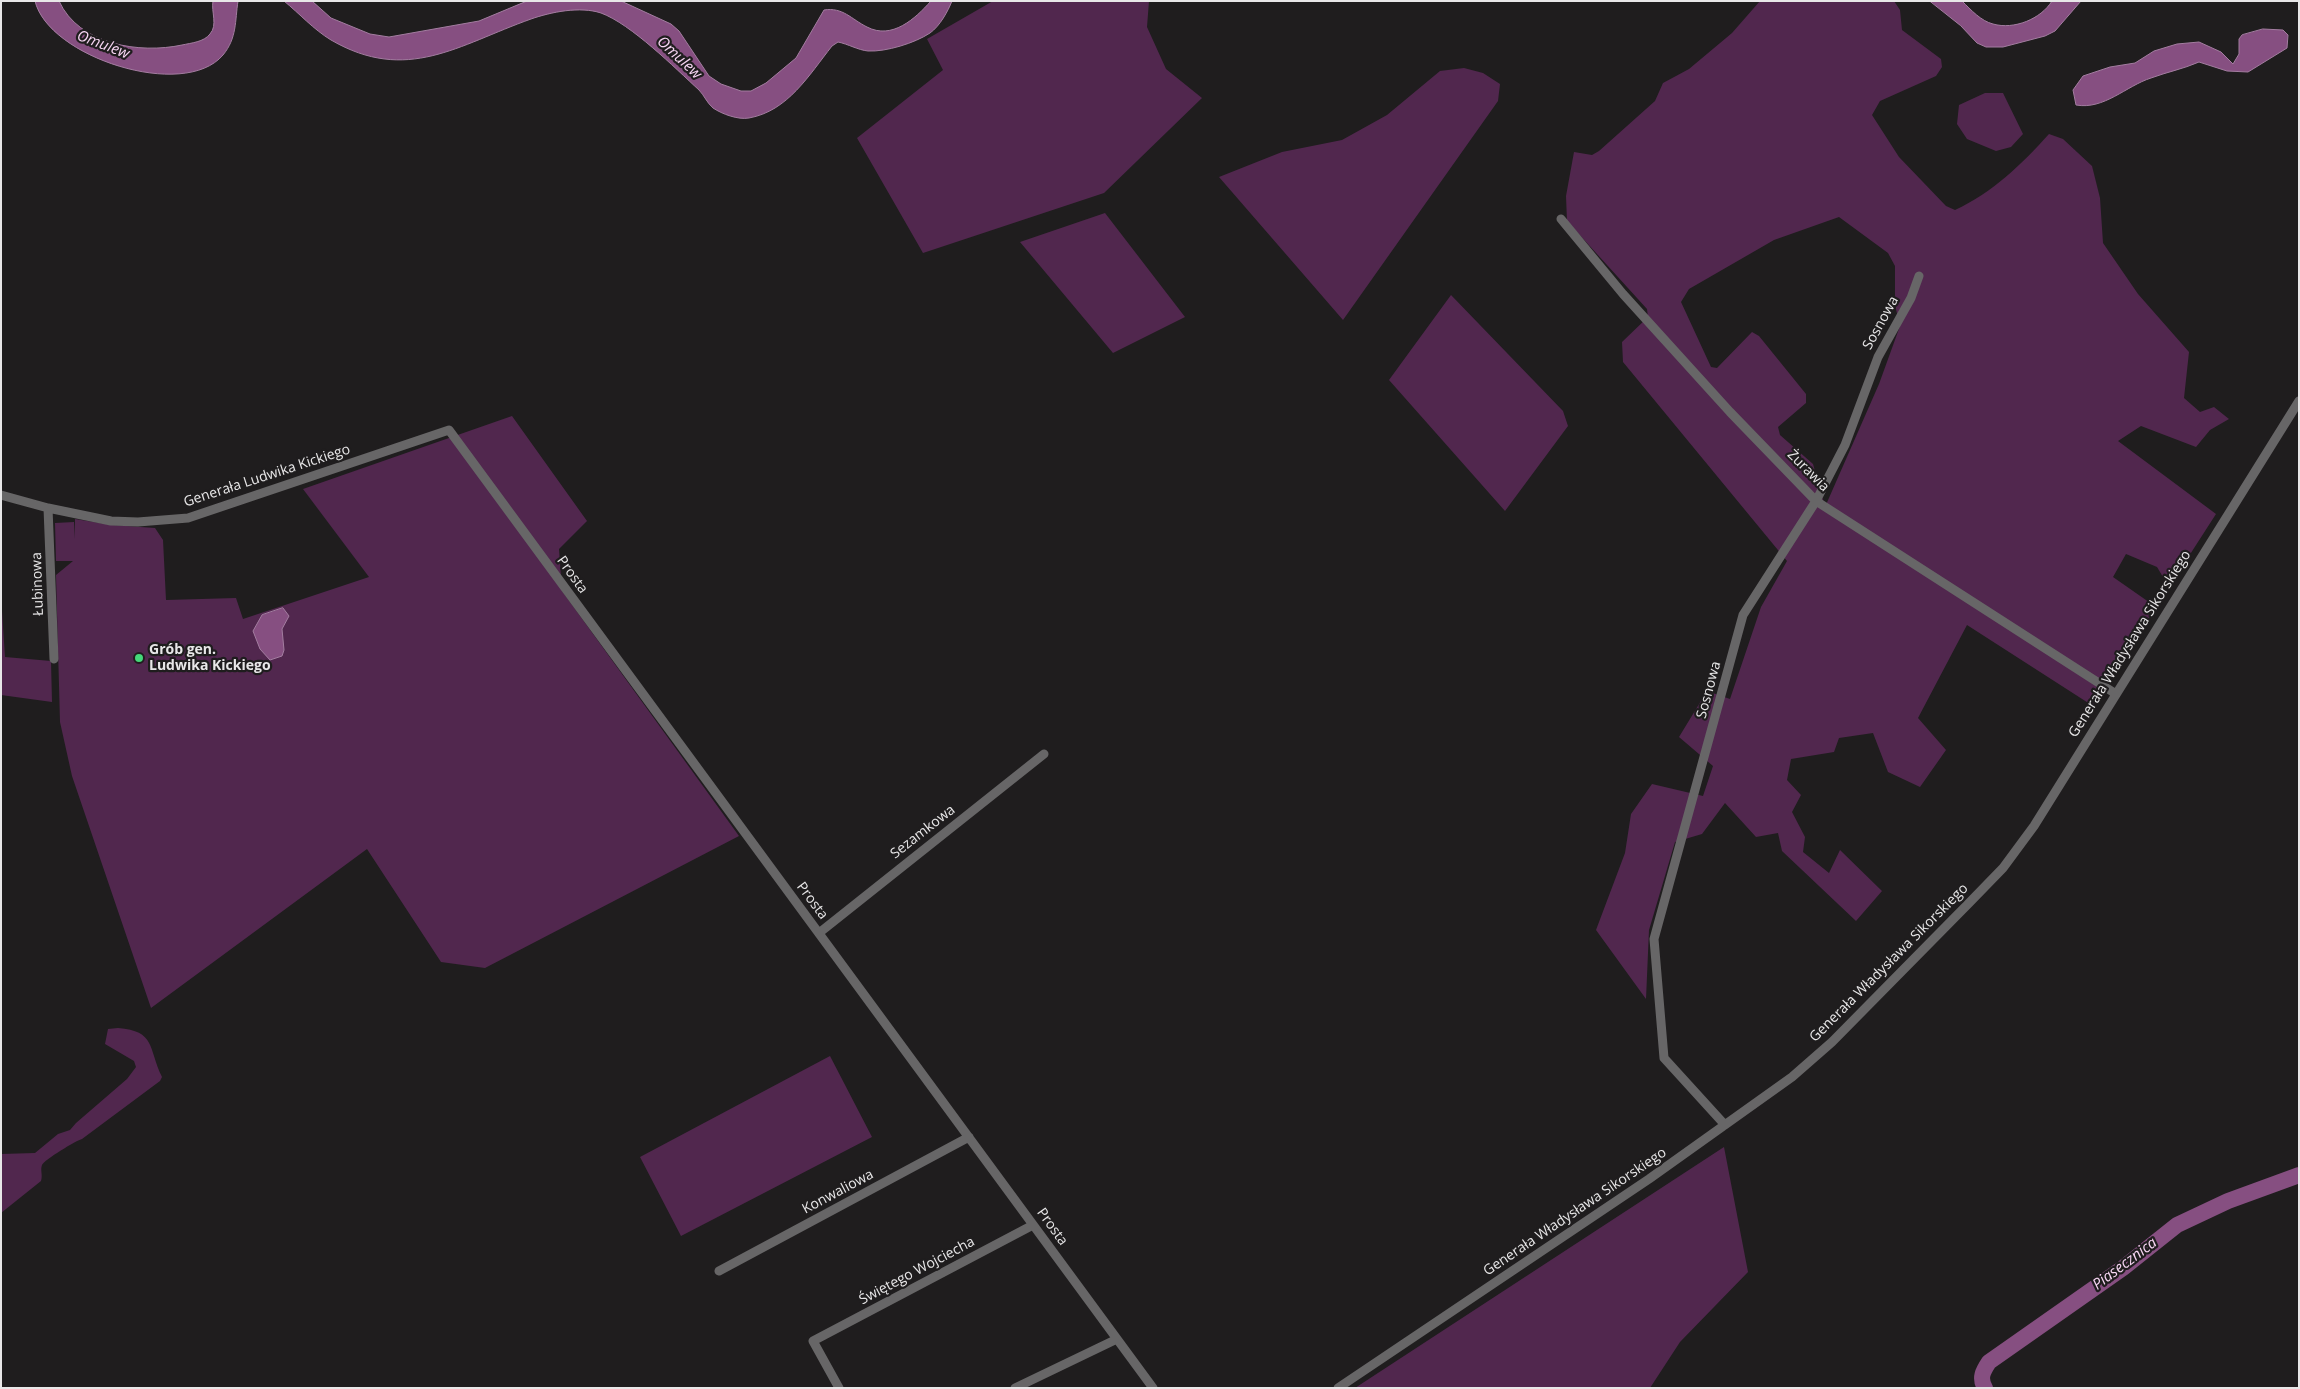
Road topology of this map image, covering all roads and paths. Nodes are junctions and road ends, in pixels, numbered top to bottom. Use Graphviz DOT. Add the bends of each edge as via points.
graph roads {
  1 [pos="1561,219"];
  2 [pos="1919,276"];
  3 [pos="2299,401"];
  4 [pos="449,430"];
  5 [pos="1,496"];
  6 [pos="1816,501"];
  7 [pos="48,508"];
  8 [pos="54,659"];
  9 [pos="2116,694"];
  10 [pos="1044,754"];
  11 [pos="819,933"];
  12 [pos="1725,1125"];
  13 [pos="969,1137"];
  14 [pos="1033,1225"];
  15 [pos="719,1271"];
  16 [pos="1117,1339"];
  17 [pos="839,1388"];
  18 [pos="1015,1388"];
  19 [pos="1153,1388"];
  20 [pos="1338,1388"];
  1 -- 6 [label="street, Żurawia" via="1622,294"];
  2 -- 6 [label="street, Sosnowa" via="1911,298 1878,357 1845,445"];
  3 -- 9 [label="street, Generała Władysława Sikorskiego"];
  4 -- 7 [label="street, Generała Ludwika Kickiego" via="188,518 111,521"];
  4 -- 11 [label="street, Prosta"];
  5 -- 7 [label="street, Generała Ludwika Kickiego"];
  6 -- 9 [label="street, Żurawia"];
  6 -- 12 [label="street, Sosnowa" via="1743,614 1654,939 1664,1058"];
  7 -- 8 [label="street, Łubinowa"];
  9 -- 12 [label="street, Generała Władysława Sikorskiego" via="2034,826 2003,868 1832,1042 1792,1077"];
  10 -- 11 [label="street, Sezamkowa"];
  11 -- 13 [label="street, Prosta"];
  12 -- 20 [label="street, Generała Władysława Sikorskiego"];
  13 -- 14 [label="street, Prosta"];
  13 -- 15 [label="street, Konwaliowa"];
  14 -- 16 [label="street, Prosta"];
  14 -- 17 [label="street, Świętego Wojciecha" via="814,1342"];
  16 -- 18 [label="street"];
  16 -- 19 [label="street, Prosta"];
}
